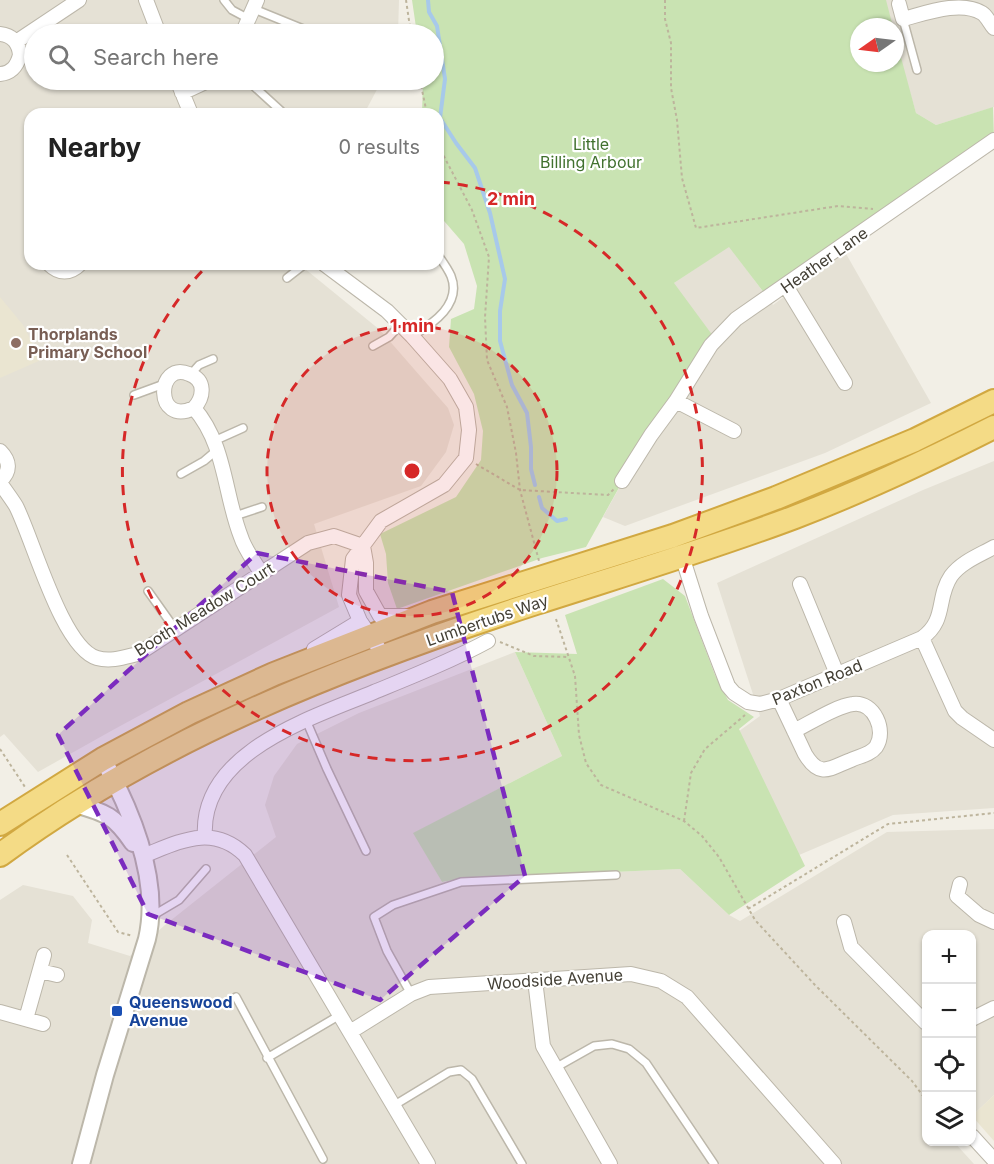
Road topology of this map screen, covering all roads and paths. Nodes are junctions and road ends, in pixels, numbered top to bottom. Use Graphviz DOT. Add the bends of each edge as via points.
graph roads {
  1 [pos="79,0"];
  2 [pos="146,0"];
  3 [pos="224,0"];
  4 [pos="406,0"];
  5 [pos="665,0"];
  6 [pos="899,4"];
  7 [pos="253,9"];
  8 [pos="903,18"];
  9 [pos="904,19"];
  10 [pos="904,23"];
  11 [pos="43,24"];
  12 [pos="155,24"];
  13 [pos="246,24"];
  14 [pos="290,24"];
  15 [pos="410,24"];
  16 [pos="994,28"];
  17 [pos="0,34"];
  18 [pos="24,37"];
  19 [pos="16,42"];
  20 [pos="917,70"];
  21 [pos="0,74"];
  22 [pos="181,90"];
  23 [pos="188,90"];
  24 [pos="258,90"];
  25 [pos="422,90"];
  26 [pos="182,93"];
  27 [pos="188,108"];
  28 [pos="278,108"];
  29 [pos="426,108"];
  30 [pos="994,141"];
  31 [pos="444,156"];
  32 [pos="893,212"];
  33 [pos="444,264"];
  34 [pos="58,270"];
  35 [pos="73,270"];
  36 [pos="297,270"];
  37 [pos="332,270"];
  38 [pos="287,278"];
  39 [pos="786,286"];
  40 [pos="400,325"];
  41 [pos="412,336"];
  42 [pos="373,346"];
  43 [pos="213,359"];
  44 [pos="191,374"];
  45 [pos="845,383"];
  46 [pos="164,384"];
  47 [pos="134,395"];
  48 [pos="676,401"];
  49 [pos="994,401"];
  50 [pos="194,408"];
  51 [pos="994,427"];
  52 [pos="243,428"];
  53 [pos="734,430"];
  54 [pos="216,445"];
  55 [pos="0,451"];
  56 [pos="466,458"];
  57 [pos="181,474"];
  58 [pos="622,481"];
  59 [pos="0,482"];
  60 [pos="520,490"];
  61 [pos="262,507"];
  62 [pos="235,516"];
  63 [pos="363,546"];
  64 [pos="994,547"];
  65 [pos="682,556"];
  66 [pos="539,563"];
  67 [pos="261,573"];
  68 [pos="800,584"];
  69 [pos="148,591"];
  70 [pos="432,612"];
  71 [pos="556,619"];
  72 [pos="365,628"];
  73 [pos="175,629"];
  74 [pos="922,638"];
  75 [pos="488,641"];
  76 [pos="384,656"];
  77 [pos="569,657"];
  78 [pos="837,674"];
  79 [pos="779,699"];
  80 [pos="754,703"];
  81 [pos="306,720"];
  82 [pos="794,731"];
  83 [pos="994,740"];
  84 [pos="0,749"];
  85 [pos="103,759"];
  86 [pos="115,780"];
  87 [pos="27,789"];
  88 [pos="75,804"];
  89 [pos="994,813"];
  90 [pos="684,821"];
  91 [pos="0,824"];
  92 [pos="205,837"];
  93 [pos="366,851"];
  94 [pos="0,855"];
  95 [pos="67,855"];
  96 [pos="142,856"];
  97 [pos="206,869"];
  98 [pos="616,875"];
  99 [pos="960,884"];
  100 [pos="748,909"];
  101 [pos="152,917"];
  102 [pos="844,922"];
  103 [pos="994,922"];
  104 [pos="147,939"];
  105 [pos="44,955"];
  106 [pos="40,971"];
  107 [pos="57,975"];
  108 [pos="535,980"];
  109 [pos="411,994"];
  110 [pos="236,996"];
  111 [pos="994,1008"];
  112 [pos="0,1012"];
  113 [pos="340,1015"];
  114 [pos="976,1017"];
  115 [pos="922,1018"];
  116 [pos="26,1019"];
  117 [pos="43,1024"];
  118 [pos="350,1032"];
  119 [pos="267,1058"];
  120 [pos="555,1068"];
  121 [pos="922,1094"];
  122 [pos="393,1106"];
  123 [pos="976,1140"];
  124 [pos="323,1159"];
  125 [pos="994,1160"];
  126 [pos="81,1164"];
  127 [pos="428,1164"];
  128 [pos="522,1164"];
  129 [pos="610,1164"];
  130 [pos="714,1164"];
  131 [pos="834,1164"];
  1 -- 11 [label="street"];
  2 -- 12 [label="street"];
  3 -- 7 [label="lane" via="232,10"];
  4 -- 15 [label="path"];
  5 -- 32 [label="path" via="671,43 670,88 682,178 696,228 838,206"];
  6 -- 8 [label="street"];
  7 -- 13 [label="street"];
  7 -- 14 [label="lane"];
  9 -- 16 [label="street" via="949,6 966,6 982,12"];
  10 -- 20 [label="lane"];
  17 -- 19 [label="street"];
  18 -- 19 [label="street"];
  19 -- 21 [label="street" via="18,62 10,71"];
  22 -- 26 [label="street"];
  23 -- 26 [label="street"];
  24 -- 28 [label="lane"];
  25 -- 29 [label="path"];
  26 -- 27 [label="street"];
  30 -- 32 [label="street, Heather Lane"];
  31 -- 60 [label="path" via="472,210 489,257 487,360 507,407"];
  32 -- 39 [label="street, Heather Lane"];
  33 -- 41 [label="lane" via="453,282 449,305"];
  34 -- 35 [label="street"];
  36 -- 38 [label="lane"];
  37 -- 40 [label="street"];
  39 -- 45 [label="street"];
  39 -- 48 [label="street, Heather Lane" via="736,319 711,345"];
  40 -- 41 [label="street"];
  40 -- 42 [label="lane"];
  41 -- 56 [label="street" via="450,378 466,407"];
  43 -- 44 [label="lane"];
  44 -- 46 [label="street" via="177,373"];
  44 -- 50 [label="street" via="202,388 200,402"];
  46 -- 47 [label="lane"];
  46 -- 50 [label="street" via="164,398 174,410"];
  48 -- 53 [label="street"];
  48 -- 58 [label="street, Heather Lane"];
  49 -- 70 [label="highway, Lumbertubs Way" via="915,440 765,502 673,536"];
  50 -- 54 [label="street"];
  51 -- 65 [label="highway, Lumbertubs Way" via="795,517"];
  52 -- 54 [label="lane"];
  54 -- 57 [label="lane" via="204,461"];
  54 -- 62 [label="street"];
  55 -- 59 [label="street, Booth Meadow Court" via="9,464"];
  56 -- 60 [label="path"];
  56 -- 63 [label="street" via="444,485 381,521"];
  58 -- 60 [label="path" via="608,495"];
  59 -- 73 [label="street, Booth Meadow Court" via="15,505 77,645 96,658 113,660 138,654"];
  60 -- 66 [label="path"];
  61 -- 62 [label="lane"];
  62 -- 67 [label="street" via="241,538"];
  63 -- 67 [label="street, Booth Meadow Court" via="334,536 308,543"];
  63 -- 70 [label="street" via="366,591 380,616 399,618"];
  63 -- 72 [label="street" via="353,558 350,595"];
  64 -- 74 [label="street, Paxton Road" via="965,563 951,577 939,619"];
  65 -- 76 [label="highway, Lumbertubs Way"];
  65 -- 80 [label="street, Paxton Road" via="723,676 734,693"];
  67 -- 73 [label="street, Booth Meadow Court"];
  68 -- 78 [label="street"];
  69 -- 73 [label="lane"];
  70 -- 72 [label="highway, Lumbertubs Way"];
  71 -- 77 [label="path"];
  72 -- 76 [label="street"];
  72 -- 85 [label="highway, Lumbertubs Way"];
  74 -- 78 [label="street, Paxton Road"];
  74 -- 83 [label="street" via="955,711"];
  75 -- 77 [label="path" via="504,643 534,656"];
  75 -- 81 [label="street, Lumbertubs Way"];
  76 -- 86 [label="highway, Lumbertubs Way" via="208,730"];
  77 -- 90 [label="path" via="575,676 579,735 586,763 596,778 601,785"];
  78 -- 79 [label="street, Paxton Road"];
  79 -- 80 [label="street, Paxton Road"];
  79 -- 82 [label="street"];
  80 -- 90 [label="path" via="742,720 705,749 692,773"];
  81 -- 92 [label="street, Lumbertubs Way" via="260,744 233,768 208,803"];
  81 -- 93 [label="lane"];
  82 -- 82 [label="street" via="808,760 825,770 868,754 876,747 880,734 872,711 855,703"];
  84 -- 87 [label="path"];
  85 -- 86 [label="street"];
  85 -- 91 [label="highway, Lumbertubs Way"];
  86 -- 88 [label="highway, Lumbertubs Way"];
  86 -- 96 [label="street" via="127,804"];
  88 -- 94 [label="highway, Lumbertubs Way"];
  88 -- 96 [label="street" via="106,813 121,825"];
  89 -- 100 [label="path" via="888,824"];
  90 -- 100 [label="path" via="719,857"];
  92 -- 96 [label="street"];
  92 -- 113 [label="street" via="230,843 245,855"];
  95 -- 104 [label="path" via="118,932"];
  96 -- 101 [label="street"];
  97 -- 101 [label="lane" via="179,900"];
  98 -- 109 [label="lane" via="461,882 393,905 374,916 387,951"];
  99 -- 103 [label="street" via="957,896"];
  100 -- 121 [label="path" via="815,985"];
  101 -- 104 [label="street"];
  102 -- 115 [label="street" via="851,947"];
  104 -- 126 [label="street"];
  105 -- 106 [label="street"];
  106 -- 107 [label="street"];
  106 -- 116 [label="street"];
  108 -- 109 [label="street, Woodside Avenue" via="429,987"];
  108 -- 120 [label="street" via="541,1038"];
  108 -- 131 [label="street, Woodside Avenue" via="631,974 652,977 679,990"];
  109 -- 118 [label="street, Woodside Avenue"];
  110 -- 119 [label="lane"];
  111 -- 114 [label="street"];
  112 -- 116 [label="street"];
  113 -- 118 [label="street"];
  113 -- 119 [label="lane"];
  116 -- 117 [label="street"];
  118 -- 122 [label="street"];
  119 -- 124 [label="lane"];
  120 -- 129 [label="street"];
  120 -- 130 [label="lane" via="594,1046 612,1044 629,1049 646,1063"];
  122 -- 127 [label="street"];
  122 -- 128 [label="lane" via="449,1072 461,1070 472,1079"];
  123 -- 125 [label="street"];
}
